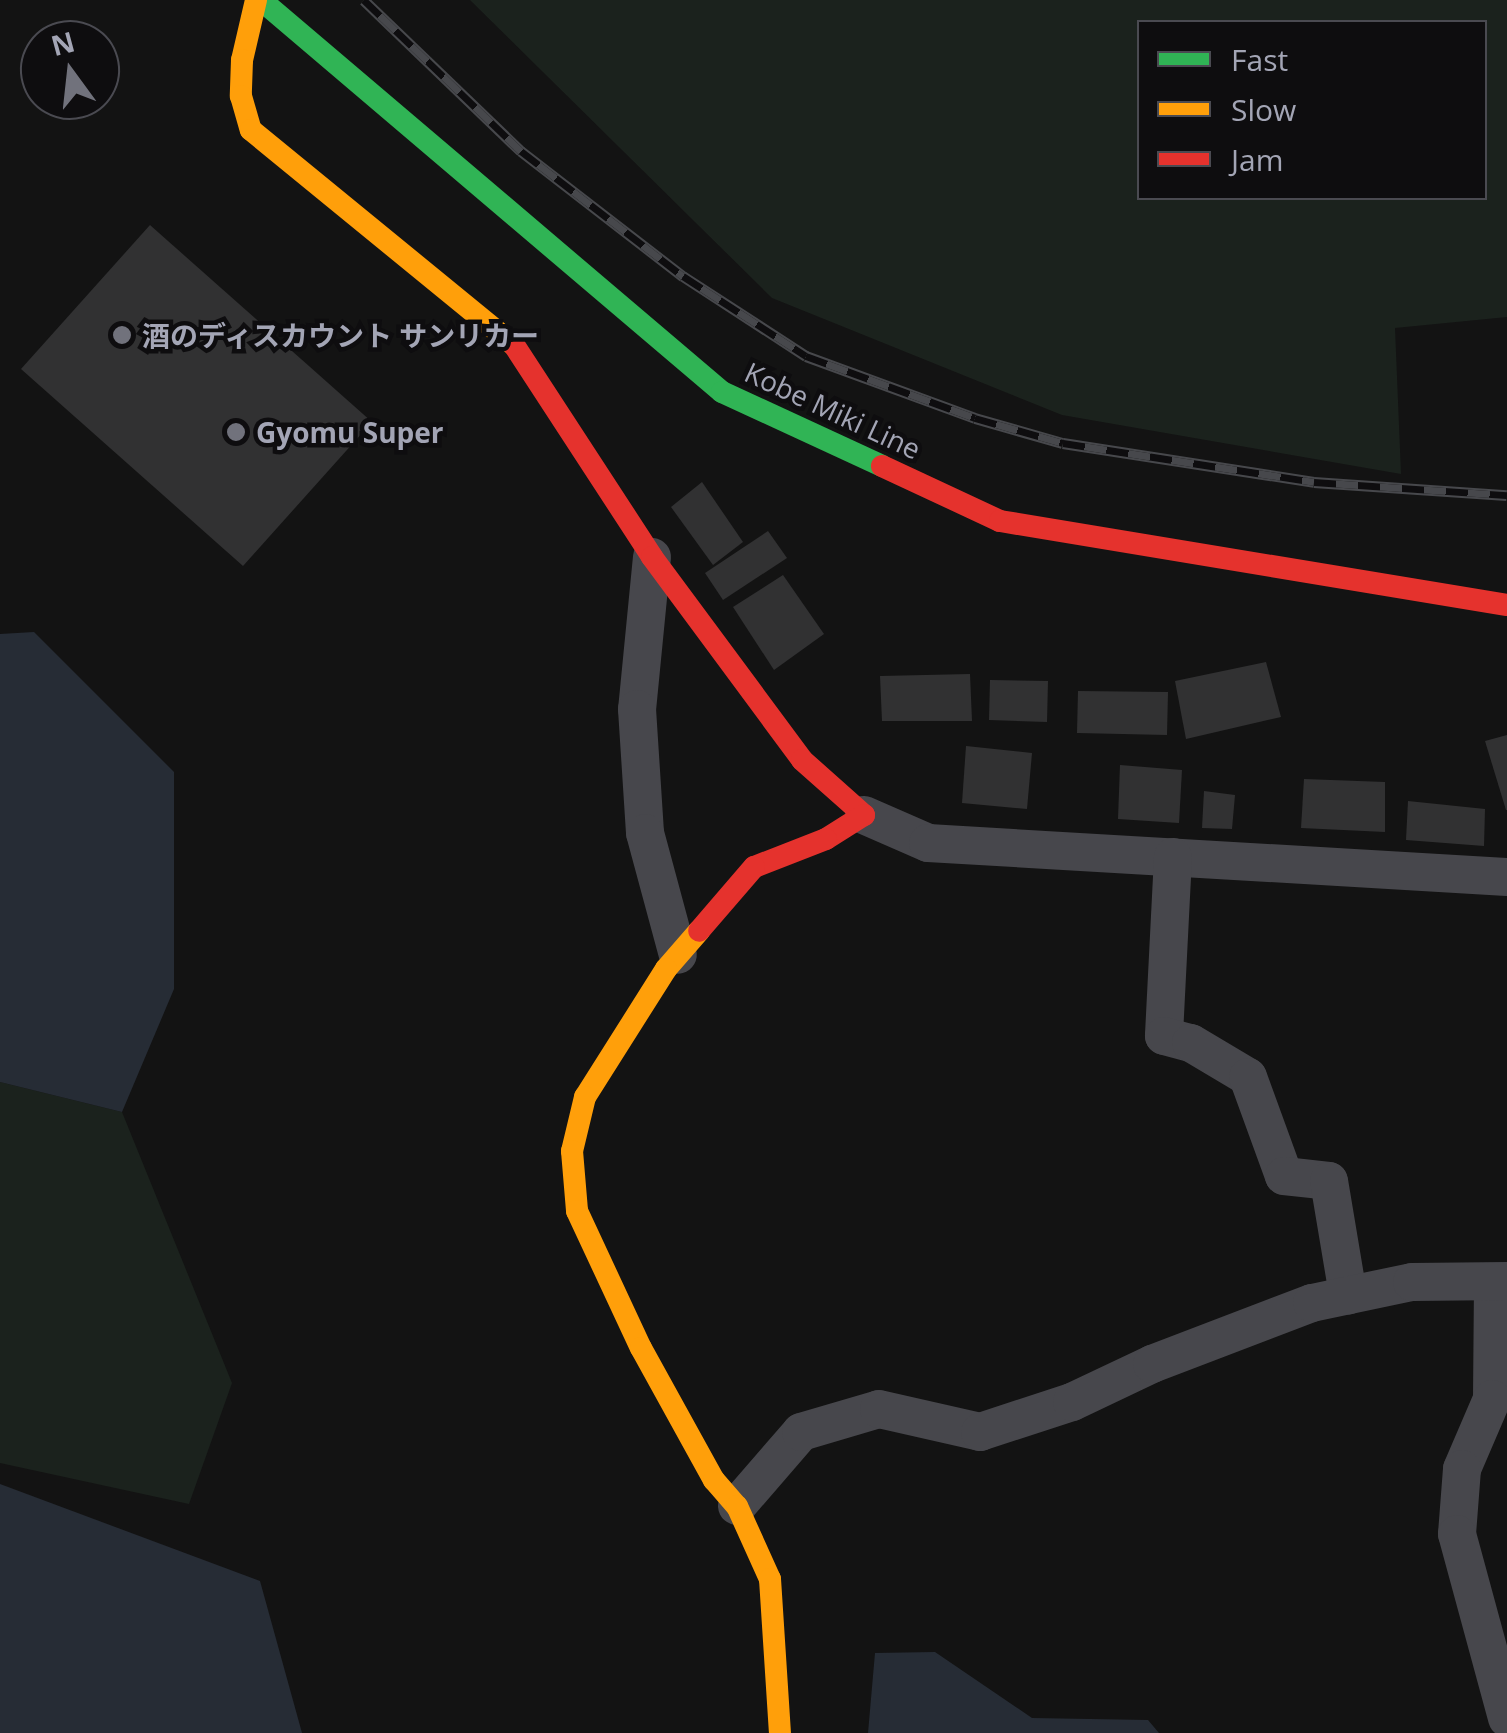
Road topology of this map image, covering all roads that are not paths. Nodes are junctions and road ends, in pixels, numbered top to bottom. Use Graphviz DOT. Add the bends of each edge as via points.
graph roads {
  1 [pos="258,0"];
  2 [pos="652,557"];
  3 [pos="1507,584"];
  4 [pos="1463,598"];
  5 [pos="1507,605"];
  6 [pos="864,815"];
  7 [pos="1173,858"];
  8 [pos="1507,878"];
  9 [pos="678,955"];
  10 [pos="1500,1282"];
  11 [pos="1348,1295"];
  12 [pos="737,1506"];
  13 [pos="1507,1718"];
  14 [pos="780,1733"];
  1 -- 2 [label="main road" via="248,26 240,96 252,130 517,347"];
  1 -- 4 [label="main road, Kobe Miki Line" via="722,392 1000,521"];
  2 -- 6 [label="main road" via="802,760"];
  2 -- 9 [label="street" via="637,708 646,833"];
  3 -- 4 [label="street"];
  4 -- 5 [label="main road, Kobe Miki Line"];
  6 -- 7 [label="street" via="928,843"];
  6 -- 9 [label="main road" via="826,839 754,866"];
  7 -- 8 [label="street"];
  7 -- 11 [label="street" via="1164,1036 1192,1043 1248,1077 1284,1176 1328,1181"];
  9 -- 12 [label="main road" via="585,1098 572,1152 577,1211 640,1348 714,1480"];
  10 -- 11 [label="street" via="1412,1282"];
  10 -- 13 [label="street" via="1492,1399 1462,1469 1457,1534"];
  11 -- 12 [label="street" via="1312,1303 1072,1402 980,1432 878,1409 801,1432"];
  12 -- 14 [label="main road" via="770,1579"];
}
